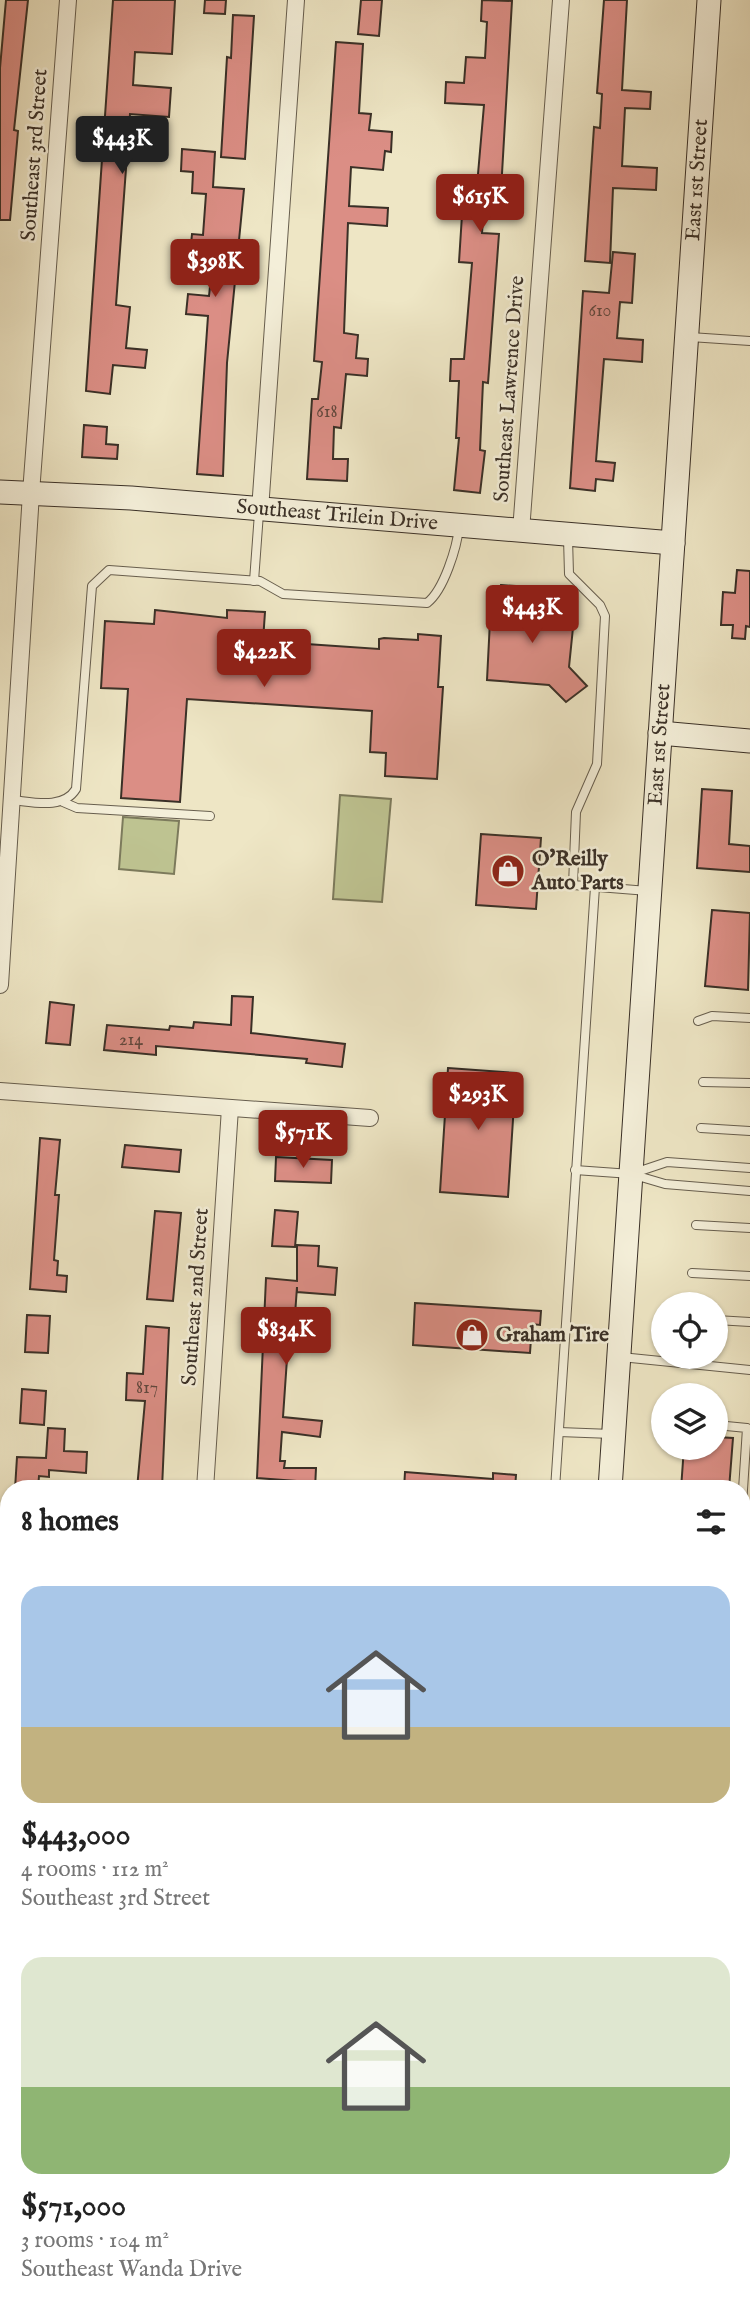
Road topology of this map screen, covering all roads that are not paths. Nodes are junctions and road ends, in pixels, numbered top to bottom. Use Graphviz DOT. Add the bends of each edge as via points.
graph roads {
  1 [pos="68,0"];
  2 [pos="296,0"];
  3 [pos="561,0"];
  4 [pos="709,0"];
  5 [pos="687,337"];
  6 [pos="750,341"];
  7 [pos="0,492"];
  8 [pos="31,493"];
  9 [pos="260,510"];
  10 [pos="459,526"];
  11 [pos="521,531"];
  12 [pos="568,535"];
  13 [pos="673,543"];
  14 [pos="254,581"];
  15 [pos="660,733"];
  16 [pos="750,741"];
  17 [pos="12,800"];
  18 [pos="63,802"];
  19 [pos="209,816"];
  20 [pos="595,887"];
  21 [pos="650,892"];
  22 [pos="0,985"];
  23 [pos="750,1018"];
  24 [pos="698,1021"];
  25 [pos="703,1082"];
  26 [pos="750,1083"];
  27 [pos="0,1091"];
  28 [pos="230,1108"];
  29 [pos="370,1118"];
  30 [pos="701,1128"];
  31 [pos="750,1130"];
  32 [pos="750,1168"];
  33 [pos="575,1170"];
  34 [pos="631,1174"];
  35 [pos="750,1191"];
  36 [pos="696,1225"];
  37 [pos="750,1228"];
  38 [pos="692,1273"];
  39 [pos="750,1276"];
  40 [pos="728,1321"];
  41 [pos="750,1322"];
  42 [pos="619,1357"];
  43 [pos="750,1370"];
  44 [pos="728,1426"];
  45 [pos="559,1432"];
  46 [pos="614,1434"];
  47 [pos="206,1480"];
  48 [pos="556,1480"];
  49 [pos="611,1480"];
  50 [pos="744,1480"];
  1 -- 8 [label="street, Southeast 3rd Street"];
  2 -- 9 [label="street"];
  3 -- 11 [label="street, Southeast Lawrence Drive"];
  4 -- 5 [label="main road, East 1st Street"];
  5 -- 6 [label="lane"];
  5 -- 13 [label="main road, East 1st Street"];
  7 -- 8 [label="main road, Southeast Trilein Drive"];
  8 -- 9 [label="main road, Southeast Trilein Drive"];
  8 -- 17 [label="street, Southeast 3rd Street"];
  9 -- 10 [label="main road, Southeast Trilein Drive"];
  9 -- 14 [label="lane"];
  10 -- 11 [label="main road, Southeast Trilein Drive"];
  10 -- 14 [label="lane" via="457,547 434,596 422,603 283,594"];
  11 -- 12 [label="main road, Southeast Trilein Drive"];
  12 -- 13 [label="main road, Southeast Trilein Drive"];
  12 -- 20 [label="lane" via="569,573 605,616 597,764 576,812 573,885"];
  13 -- 15 [label="main road, East 1st Street"];
  14 -- 18 [label="lane" via="109,570 94,581 77,784"];
  15 -- 16 [label="main road"];
  15 -- 21 [label="main road, East 1st Street"];
  17 -- 18 [label="lane"];
  17 -- 22 [label="street, Southeast 3rd Street"];
  18 -- 19 [label="lane" via="78,808"];
  20 -- 21 [label="lane"];
  20 -- 33 [label="lane"];
  21 -- 34 [label="main road, East 1st Street"];
  23 -- 24 [label="lane" via="712,1016"];
  25 -- 26 [label="lane"];
  27 -- 28 [label="street"];
  28 -- 29 [label="street"];
  28 -- 47 [label="street, Southeast 2nd Street"];
  30 -- 31 [label="lane"];
  32 -- 34 [label="lane" via="667,1162"];
  33 -- 34 [label="lane"];
  33 -- 45 [label="lane"];
  34 -- 35 [label="lane" via="665,1184"];
  34 -- 42 [label="main road, East 1st Street"];
  36 -- 37 [label="lane"];
  38 -- 39 [label="lane"];
  40 -- 41 [label="lane"];
  42 -- 43 [label="lane"];
  42 -- 46 [label="main road, East 1st Street"];
  44 -- 50 [label="lane" via="747,1428"];
  45 -- 46 [label="lane"];
  45 -- 48 [label="lane"];
  46 -- 49 [label="main road, East 1st Street"];
}
